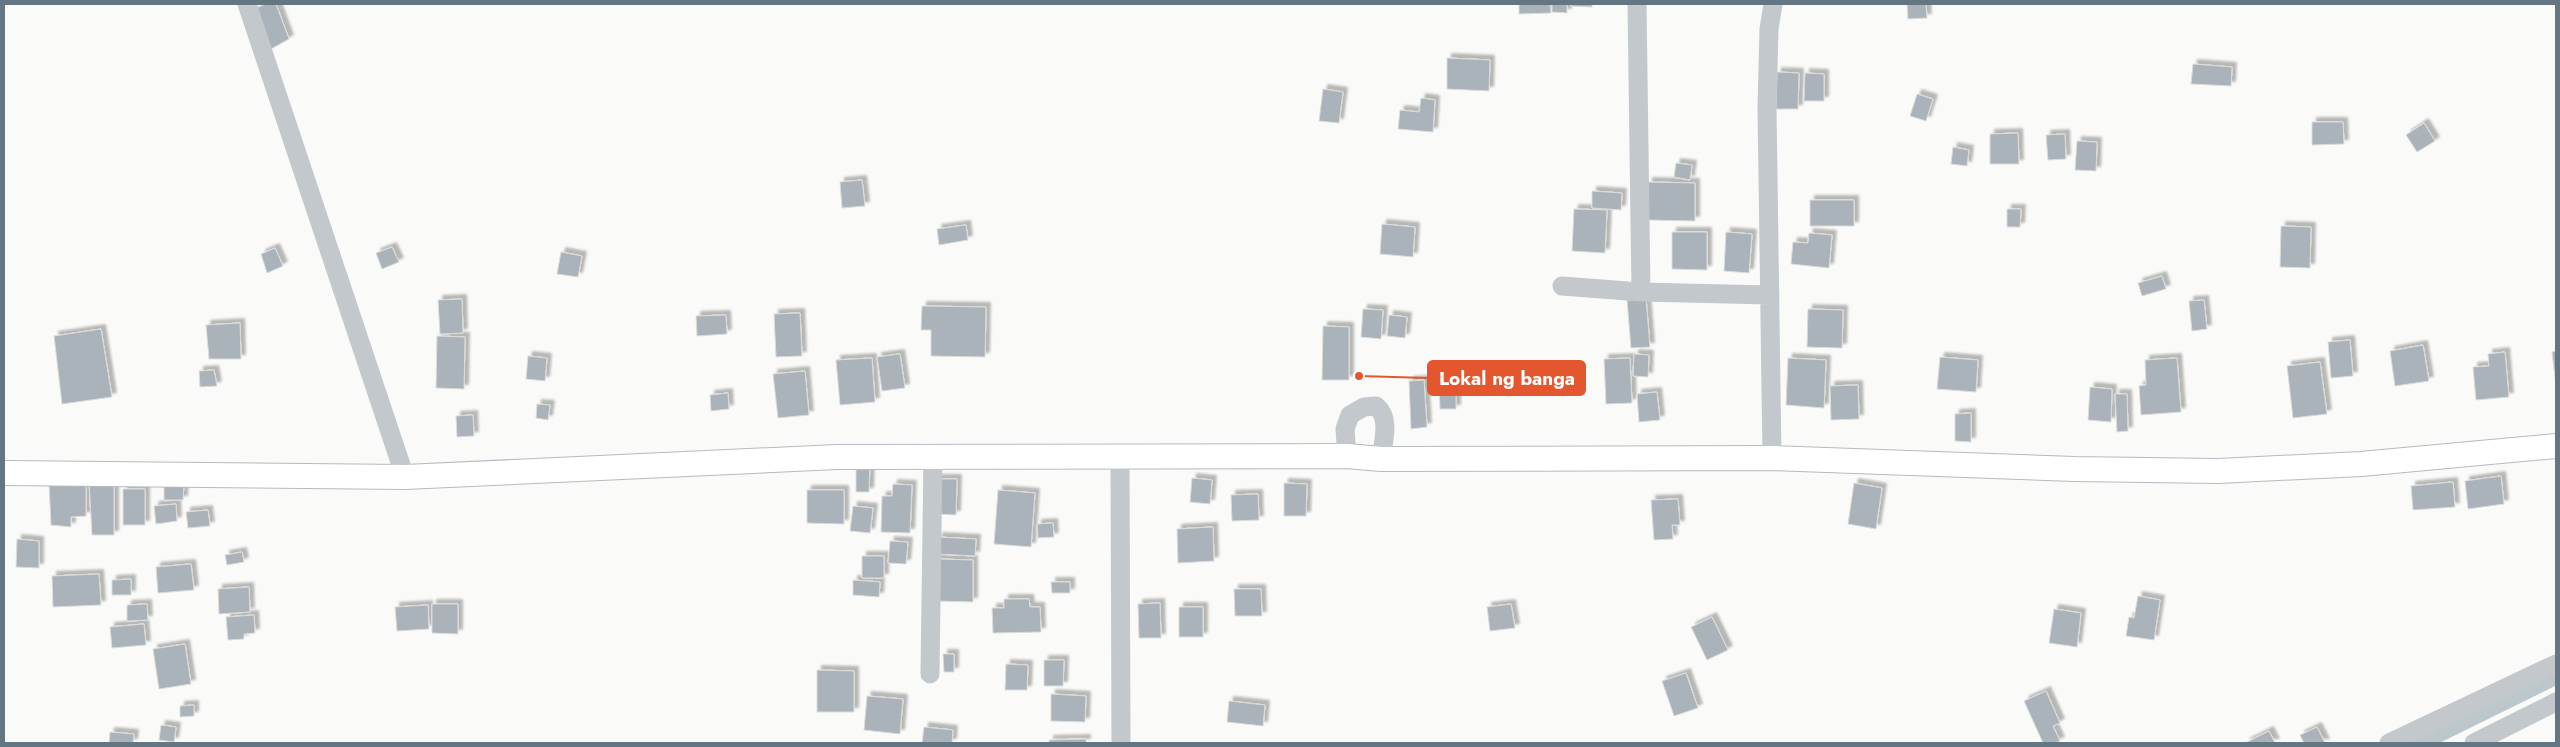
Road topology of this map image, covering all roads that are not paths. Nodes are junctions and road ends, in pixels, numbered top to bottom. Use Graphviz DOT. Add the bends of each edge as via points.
graph roads {
  1 [pos="247,4"];
  2 [pos="1637,4"];
  3 [pos="1773,4"];
  4 [pos="1562,286"];
  5 [pos="1641,292"];
  6 [pos="1770,295"];
  7 [pos="2556,446"];
  8 [pos="933,456"];
  9 [pos="1347,456"];
  10 [pos="1120,457"];
  11 [pos="1772,458"];
  12 [pos="1381,459"];
  13 [pos="4,473"];
  14 [pos="405,477"];
  15 [pos="2556,664"];
  16 [pos="930,674"];
  17 [pos="2556,702"];
  18 [pos="1121,743"];
  19 [pos="2389,743"];
  20 [pos="2474,743"];
  1 -- 14 [label="street"];
  2 -- 5 [label="street"];
  3 -- 6 [label="street" via="1767,80"];
  4 -- 5 [label="street"];
  5 -- 6 [label="street"];
  6 -- 11 [label="street"];
  7 -- 11 [label="main road" via="2361,464 2218,471"];
  8 -- 10 [label="main road"];
  8 -- 14 [label="main road" via="764,459"];
  8 -- 16 [label="street"];
  9 -- 10 [label="main road"];
  9 -- 12 [label="main road"];
  9 -- 12 [label="street" via="1345,429 1350,414 1364,407 1376,406 1385,420"];
  10 -- 18 [label="street"];
  11 -- 12 [label="main road"];
  13 -- 14 [label="main road"];
  15 -- 19 [label="street"];
  17 -- 20 [label="street"];
}
